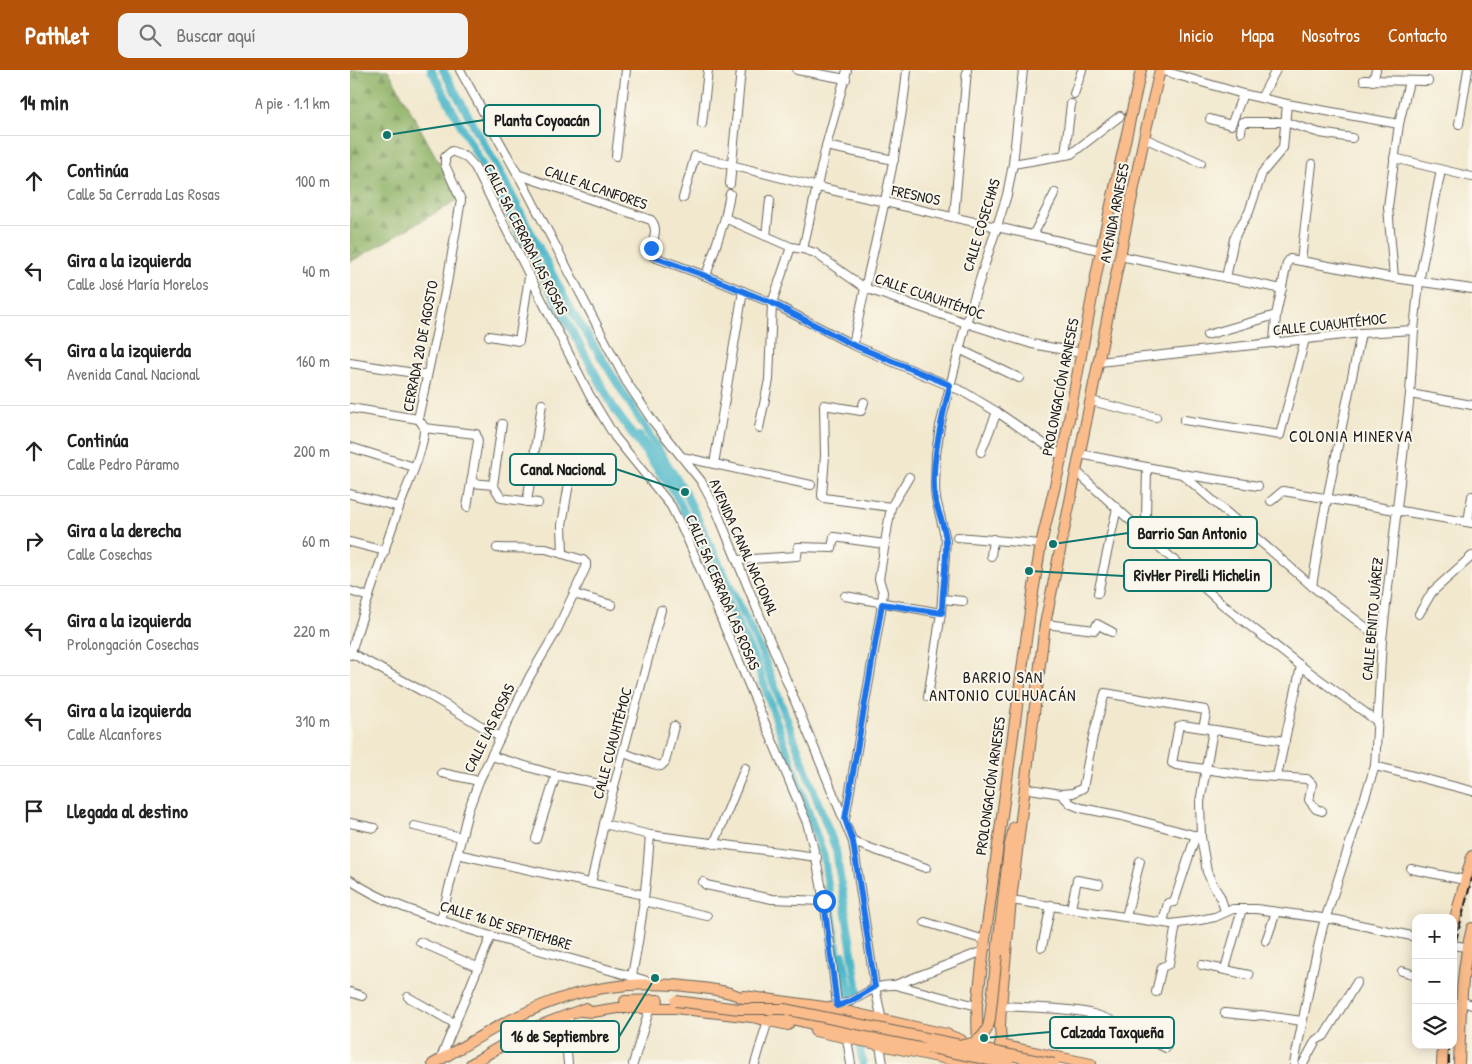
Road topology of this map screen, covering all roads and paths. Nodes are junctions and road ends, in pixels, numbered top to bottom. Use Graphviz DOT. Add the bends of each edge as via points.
graph roads {
  1 [pos="460,70"];
  2 [pos="626,70"];
  3 [pos="708,70"];
  4 [pos="741,70"];
  5 [pos="797,70"];
  6 [pos="847,70"];
  7 [pos="907,70"];
  8 [pos="967,70"];
  9 [pos="1023,70"];
  10 [pos="1082,70"];
  11 [pos="1141,70"];
  12 [pos="1160,70"];
  13 [pos="1276,70"];
  14 [pos="1376,70"];
  15 [pos="1468,70"];
  16 [pos="846,79"];
  17 [pos="1364,80"];
  18 [pos="1373,81"];
  19 [pos="1409,81"];
  20 [pos="1428,81"];
  21 [pos="1074,94"];
  22 [pos="1243,94"];
  23 [pos="1261,98"];
  24 [pos="1071,104"];
  25 [pos="1287,104"];
  26 [pos="1120,116"];
  27 [pos="1210,119"];
  28 [pos="1286,122"];
  29 [pos="702,124"];
  30 [pos="1399,124"];
  31 [pos="1459,124"];
  32 [pos="1241,132"];
  33 [pos="1144,138"];
  34 [pos="1352,138"];
  35 [pos="826,146"];
  36 [pos="452,151"];
  37 [pos="1065,154"];
  38 [pos="616,156"];
  39 [pos="1394,158"];
  40 [pos="894,160"];
  41 [pos="1201,163"];
  42 [pos="1012,164"];
  43 [pos="1312,164"];
  44 [pos="732,166"];
  45 [pos="1441,170"];
  46 [pos="517,174"];
  47 [pos="1472,177"];
  48 [pos="730,184"];
  49 [pos="818,188"];
  50 [pos="1055,193"];
  51 [pos="730,194"];
  52 [pos="683,198"];
  53 [pos="770,200"];
  54 [pos="884,202"];
  55 [pos="954,217"];
  56 [pos="725,218"];
  57 [pos="997,227"];
  58 [pos="1033,235"];
  59 [pos="766,236"];
  60 [pos="792,247"];
  61 [pos="803,248"];
  62 [pos="1098,249"];
  63 [pos="1120,256"];
  64 [pos="1301,261"];
  65 [pos="530,276"];
  66 [pos="706,276"];
  67 [pos="1226,278"];
  68 [pos="1394,278"];
  69 [pos="1419,282"];
  70 [pos="865,288"];
  71 [pos="1282,289"];
  72 [pos="1472,289"];
  73 [pos="743,291"];
  74 [pos="772,303"];
  75 [pos="1276,315"];
  76 [pos="966,323"];
  77 [pos="1414,330"];
  78 [pos="1361,333"];
  79 [pos="489,336"];
  80 [pos="1207,336"];
  81 [pos="1305,339"];
  82 [pos="1274,343"];
  83 [pos="853,345"];
  84 [pos="959,350"];
  85 [pos="1082,353"];
  86 [pos="1099,362"];
  87 [pos="350,363"];
  88 [pos="427,375"];
  89 [pos="1019,378"];
  90 [pos="950,385"];
  91 [pos="1410,394"];
  92 [pos="1091,401"];
  93 [pos="864,402"];
  94 [pos="542,404"];
  95 [pos="1472,405"];
  96 [pos="350,408"];
  97 [pos="997,412"];
  98 [pos="1156,417"];
  99 [pos="418,418"];
  100 [pos="1184,420"];
  101 [pos="502,424"];
  102 [pos="424,428"];
  103 [pos="759,428"];
  104 [pos="350,447"];
  105 [pos="981,452"];
  106 [pos="1080,454"];
  107 [pos="1062,456"];
  108 [pos="682,458"];
  109 [pos="714,464"];
  110 [pos="414,467"];
  111 [pos="1147,467"];
  112 [pos="571,471"];
  113 [pos="1077,472"];
  114 [pos="1182,474"];
  115 [pos="909,478"];
  116 [pos="472,483"];
  117 [pos="493,485"];
  118 [pos="811,485"];
  119 [pos="1258,486"];
  120 [pos="350,494"];
  121 [pos="1472,496"];
  122 [pos="1327,498"];
  123 [pos="1271,501"];
  124 [pos="526,502"];
  125 [pos="538,503"];
  126 [pos="399,507"];
  127 [pos="467,507"];
  128 [pos="891,507"];
  129 [pos="1117,508"];
  130 [pos="1396,510"];
  131 [pos="1146,518"];
  132 [pos="1470,523"];
  133 [pos="957,537"];
  134 [pos="993,539"];
  135 [pos="350,542"];
  136 [pos="884,544"];
  137 [pos="1041,544"];
  138 [pos="497,548"];
  139 [pos="384,551"];
  140 [pos="563,554"];
  141 [pos="991,556"];
  142 [pos="1472,556"];
  143 [pos="737,560"];
  144 [pos="1312,586"];
  145 [pos="350,591"];
  146 [pos="1098,593"];
  147 [pos="574,594"];
  148 [pos="845,596"];
  149 [pos="369,597"];
  150 [pos="942,599"];
  151 [pos="963,601"];
  152 [pos="882,604"];
  153 [pos="612,605"];
  154 [pos="661,610"];
  155 [pos="942,613"];
  156 [pos="1419,614"];
  157 [pos="1045,624"];
  158 [pos="1112,632"];
  159 [pos="1382,640"];
  160 [pos="350,654"];
  161 [pos="1301,666"];
  162 [pos="928,697"];
  163 [pos="1378,722"];
  164 [pos="674,726"];
  165 [pos="1203,728"];
  166 [pos="1213,730"];
  167 [pos="500,737"];
  168 [pos="1285,741"];
  169 [pos="624,753"];
  170 [pos="491,756"];
  171 [pos="1375,766"];
  172 [pos="745,768"];
  173 [pos="1205,769"];
  174 [pos="442,773"];
  175 [pos="556,775"];
  176 [pos="1277,776"];
  177 [pos="479,781"];
  178 [pos="614,787"];
  179 [pos="1024,788"];
  180 [pos="1472,791"];
  181 [pos="1061,794"];
  182 [pos="1022,802"];
  183 [pos="1322,811"];
  184 [pos="845,819"];
  185 [pos="350,822"];
  186 [pos="604,824"];
  187 [pos="414,826"];
  188 [pos="374,828"];
  189 [pos="650,835"];
  190 [pos="1198,836"];
  191 [pos="461,837"];
  192 [pos="536,839"];
  193 [pos="853,842"];
  194 [pos="714,844"];
  195 [pos="458,854"];
  196 [pos="1472,856"];
  197 [pos="817,857"];
  198 [pos="1140,861"];
  199 [pos="926,868"];
  200 [pos="1411,869"];
  201 [pos="350,880"];
  202 [pos="1465,880"];
  203 [pos="703,882"];
  204 [pos="591,883"];
  205 [pos="1099,884"];
  206 [pos="644,898"];
  207 [pos="1012,900"];
  208 [pos="824,901"];
  209 [pos="1051,905"];
  210 [pos="1071,908"];
  211 [pos="1242,909"];
  212 [pos="1225,911"];
  213 [pos="1276,912"];
  214 [pos="1456,914"];
  215 [pos="707,916"];
  216 [pos="1126,918"];
  217 [pos="1326,918"];
  218 [pos="441,920"];
  219 [pos="926,922"];
  220 [pos="1163,922"];
  221 [pos="1176,924"];
  222 [pos="1472,928"];
  223 [pos="490,936"];
  224 [pos="1412,936"];
  225 [pos="985,940"];
  226 [pos="1266,941"];
  227 [pos="420,942"];
  228 [pos="1042,947"];
  229 [pos="1469,948"];
  230 [pos="978,953"];
  231 [pos="1202,964"];
  232 [pos="478,967"];
  233 [pos="1225,969"];
  234 [pos="1402,971"];
  235 [pos="1412,974"];
  236 [pos="1250,975"];
  237 [pos="632,976"];
  238 [pos="1357,982"];
  239 [pos="658,984"];
  240 [pos="895,985"];
  241 [pos="875,987"];
  242 [pos="350,992"];
  243 [pos="1156,992"];
  244 [pos="738,995"];
  245 [pos="362,996"];
  246 [pos="408,997"];
  247 [pos="1461,1001"];
  248 [pos="1472,1005"];
  249 [pos="977,1006"];
  250 [pos="1001,1006"];
  251 [pos="650,1007"];
  252 [pos="834,1007"];
  253 [pos="581,1011"];
  254 [pos="1225,1013"];
  255 [pos="570,1015"];
  256 [pos="768,1020"];
  257 [pos="882,1021"];
  258 [pos="1302,1021"];
  259 [pos="454,1023"];
  260 [pos="946,1034"];
  261 [pos="847,1039"];
  262 [pos="474,1040"];
  263 [pos="976,1042"];
  264 [pos="880,1045"];
  265 [pos="958,1045"];
  266 [pos="1000,1045"];
  267 [pos="927,1047"];
  268 [pos="1166,1048"];
  269 [pos="1443,1049"];
  270 [pos="1035,1052"];
  271 [pos="452,1053"];
  272 [pos="483,1057"];
  273 [pos="939,1057"];
  274 [pos="437,1062"];
  275 [pos="465,1064"];
  276 [pos="471,1064"];
  277 [pos="568,1064"];
  278 [pos="633,1064"];
  279 [pos="755,1064"];
  280 [pos="851,1064"];
  281 [pos="883,1064"];
  282 [pos="971,1064"];
  283 [pos="977,1064"];
  284 [pos="1002,1064"];
  285 [pos="1009,1064"];
  286 [pos="1022,1064"];
  287 [pos="1054,1064"];
  288 [pos="1091,1064"];
  289 [pos="1294,1064"];
  290 [pos="1303,1064"];
  291 [pos="1442,1064"];
  292 [pos="1459,1064"];
  1 -- 46 [label="street, AVENIDA CANAL NACIONAL"];
  2 -- 38 [label="street"];
  3 -- 29 [label="street"];
  4 -- 44 [label="street"];
  5 -- 16 [label="street"];
  6 -- 16 [label="street"];
  7 -- 40 [label="street"];
  8 -- 55 [label="street"];
  9 -- 42 [label="street, CALLE COSECHAS"];
  10 -- 21 [label="street"];
  11 -- 62 [label="main road, AVENIDA ARNESES"];
  12 -- 22 [label="street"];
  12 -- 33 [label="main road, AVENIDA ARNESES"];
  13 -- 23 [label="street"];
  14 -- 18 [label="street"];
  15 -- 31 [label="street"];
  16 -- 35 [label="street"];
  17 -- 18 [label="street"];
  18 -- 19 [label="street"];
  19 -- 20 [label="street"];
  19 -- 30 [label="street"];
  22 -- 23 [label="street"];
  22 -- 27 [label="street" via="1231,126"];
  23 -- 25 [label="street"];
  24 -- 37 [label="street"];
  25 -- 28 [label="street"];
  25 -- 30 [label="street"];
  26 -- 37 [label="street" via="1070,154"];
  28 -- 32 [label="street" via="1242,122"];
  28 -- 34 [label="street" via="1320,133"];
  28 -- 67 [label="street" via="1282,148 1262,173 1249,212 1234,239"];
  30 -- 39 [label="street"];
  33 -- 41 [label="street"];
  33 -- 63 [label="main road, AVENIDA ARNESES"];
  35 -- 40 [label="street"];
  35 -- 49 [label="street"];
  36 -- 65 [label="street, CALLE 5A CERRADA LAS ROSAS" via="475,167"];
  36 -- 88 [label="street, CERRADA 20 DE AGOSTO" via="445,157 445,165 461,200"];
  37 -- 42 [label="street"];
  39 -- 45 [label="street"];
  39 -- 68 [label="street" via="1388,207"];
  40 -- 54 [label="street"];
  42 -- 57 [label="street, CALLE COSECHAS"];
  43 -- 64 [label="street"];
  44 -- 48 [label="street"];
  44 -- 49 [label="street, FRESNOS"];
  44 -- 52 [label="street, FRESNOS" via="695,156"];
  45 -- 47 [label="street"];
  45 -- 69 [label="street, CALLE BENITO JUÁREZ"];
  46 -- 66 [label="street, CALLE ALCANFORES" via="651,220 656,230 650,253"];
  46 -- 108 [label="street, AVENIDA CANAL NACIONAL" via="626,381"];
  49 -- 54 [label="street, FRESNOS"];
  49 -- 61 [label="street"];
  50 -- 58 [label="street"];
  51 -- 56 [label="street"];
  53 -- 59 [label="street"];
  54 -- 55 [label="street, FRESNOS"];
  54 -- 70 [label="street"];
  55 -- 57 [label="street, FRESNOS"];
  56 -- 59 [label="street, CALLE CUAUHTÉMOC"];
  56 -- 66 [label="street"];
  57 -- 58 [label="street, FRESNOS"];
  57 -- 76 [label="street, CALLE COSECHAS"];
  58 -- 62 [label="street, FRESNOS"];
  59 -- 60 [label="street, CALLE CUAUHTÉMOC"];
  60 -- 61 [label="street, CALLE CUAUHTÉMOC"];
  60 -- 74 [label="street"];
  61 -- 70 [label="street, CALLE CUAUHTÉMOC"];
  62 -- 85 [label="main road, PROLONGACIÓN ARNESES"];
  63 -- 67 [label="street"];
  63 -- 86 [label="main road, AVENIDA ARNESES"];
  64 -- 68 [label="street"];
  64 -- 71 [label="street" via="1288,260"];
  65 -- 79 [label="street" via="519,341"];
  65 -- 197 [label="street, CALLE 5A CERRADA LAS ROSAS" via="609,428 671,506 688,540 800,806"];
  66 -- 73 [label="street, CALLE ALCANFORES"];
  67 -- 71 [label="street"];
  68 -- 69 [label="street"];
  69 -- 72 [label="street"];
  69 -- 77 [label="street, CALLE BENITO JUÁREZ"];
  70 -- 76 [label="street, CALLE CUAUHTÉMOC"];
  70 -- 83 [label="street"];
  71 -- 75 [label="street"];
  73 -- 74 [label="street, CALLE ALCANFORES"];
  73 -- 109 [label="street"];
  74 -- 83 [label="street, CALLE ALCANFORES"];
  74 -- 103 [label="street" via="769,380"];
  75 -- 80 [label="street"];
  75 -- 82 [label="street"];
  76 -- 84 [label="street, CALLE COSECHAS"];
  76 -- 85 [label="street, CALLE CUAUHTÉMOC" via="1032,344"];
  77 -- 78 [label="street, CALLE CUAUHTÉMOC"];
  77 -- 91 [label="street, CALLE BENITO JUÁREZ"];
  78 -- 81 [label="street, CALLE CUAUHTÉMOC"];
  78 -- 122 [label="street"];
  81 -- 82 [label="street, CALLE CUAUHTÉMOC"];
  81 -- 100 [label="street" via="1280,435"];
  82 -- 86 [label="street, CALLE CUAUHTÉMOC"];
  83 -- 90 [label="street, CALLE ALCANFORES"];
  84 -- 89 [label="street"];
  84 -- 90 [label="street, CALLE COSECHAS"];
  85 -- 107 [label="main road, PROLONGACIÓN ARNESES"];
  86 -- 92 [label="main road"];
  87 -- 88 [label="street"];
  88 -- 99 [label="street, CERRADA 20 DE AGOSTO"];
  90 -- 97 [label="street, CALLE ALCANFORES"];
  90 -- 150 [label="street, CALLE COSECHAS" via="936,454 936,499 946,540"];
  91 -- 95 [label="street"];
  91 -- 130 [label="street, CALLE BENITO JUÁREZ"];
  92 -- 98 [label="street"];
  92 -- 106 [label="main road"];
  93 -- 128 [label="street" via="861,411 824,406 822,496"];
  94 -- 124 [label="street"];
  96 -- 99 [label="street"];
  97 -- 105 [label="street"];
  97 -- 107 [label="street, CALLE ALCANFORES"];
  99 -- 102 [label="street, CERRADA 20 DE AGOSTO"];
  101 -- 117 [label="street"];
  102 -- 110 [label="street, CERRADA 20 DE AGOSTO"];
  102 -- 116 [label="street" via="476,434 478,441"];
  104 -- 110 [label="street"];
  106 -- 111 [label="street"];
  106 -- 113 [label="main road"];
  107 -- 137 [label="main road, PROLONGACIÓN ARNESES"];
  108 -- 109 [label="street"];
  108 -- 143 [label="street, AVENIDA CANAL NACIONAL" via="701,481"];
  109 -- 118 [label="street"];
  110 -- 126 [label="street, CERRADA 20 DE AGOSTO"];
  111 -- 114 [label="street"];
  111 -- 131 [label="street"];
  112 -- 140 [label="street" via="562,525"];
  113 -- 129 [label="street"];
  113 -- 157 [label="main road"];
  114 -- 119 [label="street"];
  114 -- 144 [label="street"];
  115 -- 128 [label="street"];
  116 -- 117 [label="street"];
  116 -- 127 [label="street"];
  117 -- 124 [label="street" via="501,498"];
  120 -- 126 [label="street"];
  121 -- 132 [label="street"];
  122 -- 123 [label="street" via="1283,491"];
  122 -- 130 [label="street"];
  122 -- 144 [label="street"];
  124 -- 125 [label="street"];
  126 -- 139 [label="street, CERRADA 20 DE AGOSTO"];
  128 -- 136 [label="street"];
  129 -- 146 [label="street"];
  129 -- 161 [label="street" via="1222,604"];
  130 -- 132 [label="street"];
  130 -- 159 [label="street, CALLE BENITO JUÁREZ"];
  133 -- 134 [label="street"];
  134 -- 137 [label="street"];
  134 -- 141 [label="street"];
  135 -- 139 [label="street"];
  136 -- 143 [label="street" via="834,537 832,548 798,547 797,556"];
  136 -- 152 [label="street" via="879,578"];
  137 -- 225 [label="main road, PROLONGACIÓN ARNESES"];
  138 -- 140 [label="street" via="546,549"];
  139 -- 149 [label="street, CERRADA 20 DE AGOSTO"];
  140 -- 147 [label="street, CALLE LAS ROSAS" via="586,563"];
  142 -- 156 [label="street" via="1432,592"];
  143 -- 184 [label="street, AVENIDA CANAL NACIONAL"];
  144 -- 159 [label="street"];
  145 -- 149 [label="street"];
  147 -- 153 [label="street"];
  147 -- 167 [label="street, CALLE LAS ROSAS"];
  148 -- 152 [label="street"];
  149 -- 160 [label="street, CERRADA 20 DE AGOSTO"];
  150 -- 151 [label="street"];
  150 -- 155 [label="street, CALLE COSECHAS"];
  152 -- 155 [label="street"];
  152 -- 184 [label="street"];
  154 -- 169 [label="street, CALLE CUAUHTÉMOC"];
  155 -- 162 [label="street, CALLE COSECHAS"];
  157 -- 158 [label="street" via="1095,630 1097,624"];
  157 -- 179 [label="main road"];
  159 -- 163 [label="street, CALLE BENITO JUÁREZ"];
  160 -- 167 [label="street"];
  161 -- 163 [label="street"];
  161 -- 168 [label="street"];
  163 -- 171 [label="street, CALLE BENITO JUÁREZ"];
  164 -- 169 [label="street" via="665,762 661,766"];
  165 -- 166 [label="street"];
  165 -- 173 [label="street" via="1179,726 1172,763"];
  165 -- 181 [label="street" via="1205,710 1106,693 1093,736 1083,788"];
  166 -- 168 [label="street"];
  166 -- 173 [label="street"];
  167 -- 170 [label="street, CALLE LAS ROSAS"];
  168 -- 176 [label="street"];
  169 -- 178 [label="street, CALLE CUAUHTÉMOC"];
  170 -- 175 [label="street"];
  170 -- 177 [label="street, CALLE LAS ROSAS"];
  171 -- 180 [label="street"];
  171 -- 217 [label="street, CALLE BENITO JUÁREZ"];
  172 -- 194 [label="street"];
  173 -- 176 [label="street"];
  173 -- 190 [label="street"];
  174 -- 177 [label="street"];
  175 -- 178 [label="street"];
  175 -- 192 [label="street"];
  176 -- 183 [label="street" via="1310,781 1309,800"];
  177 -- 191 [label="street, CALLE LAS ROSAS"];
  178 -- 186 [label="street, CALLE CUAUHTÉMOC"];
  179 -- 181 [label="street"];
  179 -- 182 [label="main road"];
  181 -- 190 [label="street" via="1081,808"];
  182 -- 207 [label="main road"];
  182 -- 265 [label="main road, bridge" via="1009,849 988,1028 978,1040"];
  184 -- 193 [label="street, AVENIDA CANAL NACIONAL"];
  185 -- 188 [label="street"];
  186 -- 189 [label="street"];
  186 -- 204 [label="street, CALLE CUAUHTÉMOC"];
  187 -- 191 [label="street"];
  189 -- 194 [label="street"];
  189 -- 206 [label="street"];
  190 -- 212 [label="street" via="1207,872"];
  190 -- 220 [label="street" via="1174,902 1168,902"];
  191 -- 195 [label="street, CALLE LAS ROSAS"];
  193 -- 199 [label="street"];
  193 -- 241 [label="street, AVENIDA CANAL NACIONAL"];
  194 -- 197 [label="street"];
  195 -- 204 [label="street"];
  195 -- 218 [label="street, CALLE LAS ROSAS"];
  196 -- 202 [label="main road"];
  197 -- 208 [label="street, CALLE 5A CERRADA LAS ROSAS"];
  198 -- 216 [label="street"];
  200 -- 202 [label="street"];
  201 -- 218 [label="street, CALLE 16 DE SEPTIEMBRE" via="383,899"];
  202 -- 214 [label="main road"];
  203 -- 208 [label="street" via="772,900"];
  204 -- 206 [label="street"];
  205 -- 210 [label="street" via="1077,880"];
  206 -- 215 [label="street"];
  206 -- 237 [label="street"];
  207 -- 209 [label="street"];
  207 -- 250 [label="main road"];
  208 -- 252 [label="street, CALLE 5A CERRADA LAS ROSAS"];
  209 -- 210 [label="street"];
  209 -- 228 [label="street"];
  210 -- 216 [label="street"];
  211 -- 212 [label="street"];
  211 -- 213 [label="street"];
  211 -- 233 [label="street"];
  212 -- 221 [label="street" via="1215,917"];
  213 -- 217 [label="street"];
  213 -- 226 [label="street"];
  216 -- 220 [label="street"];
  217 -- 224 [label="street"];
  217 -- 258 [label="street, CALLE BENITO JUÁREZ"];
  218 -- 223 [label="street, CALLE 16 DE SEPTIEMBRE"];
  219 -- 225 [label="street"];
  220 -- 221 [label="street"];
  221 -- 243 [label="street" via="1169,964 1162,967"];
  222 -- 229 [label="main road"];
  223 -- 232 [label="street"];
  223 -- 237 [label="street, CALLE 16 DE SEPTIEMBRE"];
  225 -- 249 [label="main road, PROLONGACIÓN ARNESES"];
  227 -- 232 [label="street"];
  229 -- 247 [label="main road"];
  230 -- 240 [label="street"];
  231 -- 233 [label="street"];
  232 -- 259 [label="street"];
  233 -- 236 [label="street"];
  234 -- 235 [label="street"];
  237 -- 239 [label="street, CALLE 16 DE SEPTIEMBRE"];
  238 -- 290 [label="street"];
  239 -- 244 [label="main road"];
  239 -- 262 [label="main road" via="578,992 534,1008"];
  240 -- 241 [label="street"];
  240 -- 249 [label="street"];
  241 -- 252 [label="street"];
  241 -- 257 [label="street, AVENIDA CANAL NACIONAL"];
  242 -- 245 [label="street"];
  244 -- 252 [label="main road"];
  244 -- 267 [label="main road" via="781,1016"];
  246 -- 259 [label="street"];
  247 -- 248 [label="street"];
  247 -- 292 [label="main road"];
  249 -- 263 [label="main road, PROLONGACIÓN ARNESES"];
  250 -- 266 [label="main road"];
  250 -- 268 [label="street" via="1091,1014"];
  251 -- 253 [label="main road"];
  251 -- 256 [label="main road"];
  251 -- 278 [label="street"];
  252 -- 257 [label="main road"];
  253 -- 255 [label="main road"];
  253 -- 265 [label="main road, bridge" via="589,1006 618,1002 676,1001 739,1009 784,1009"];
  254 -- 258 [label="street"];
  255 -- 272 [label="main road" via="528,1030"];
  255 -- 277 [label="street" via="566,1041"];
  256 -- 261 [label="main road"];
  256 -- 279 [label="street"];
  257 -- 260 [label="main road"];
  258 -- 289 [label="street, CALLE BENITO JUÁREZ"];
  259 -- 274 [label="street"];
  260 -- 263 [label="main road" via="961,1040 968,1049 973,1049"];
  260 -- 273 [label="main road" via="950,1048"];
  261 -- 264 [label="main road"];
  261 -- 280 [label="street"];
  262 -- 271 [label="main road"];
  262 -- 272 [label="main road" via="469,1047 470,1052"];
  263 -- 283 [label="main road, PROLONGACIÓN ARNESES"];
  264 -- 273 [label="main road"];
  264 -- 281 [label="street"];
  265 -- 287 [label="main road, bridge"];
  266 -- 270 [label="main road"];
  266 -- 284 [label="main road"];
  267 -- 283 [label="main road, bridge"];
  267 -- 285 [label="main road, bridge"];
  269 -- 291 [label="main road"];
  270 -- 286 [label="main road" via="1026,1056"];
  270 -- 288 [label="main road"];
  271 -- 274 [label="main road"];
  271 -- 275 [label="main road" via="462,1055"];
  272 -- 276 [label="main road"];
  273 -- 282 [label="main road"];
}
